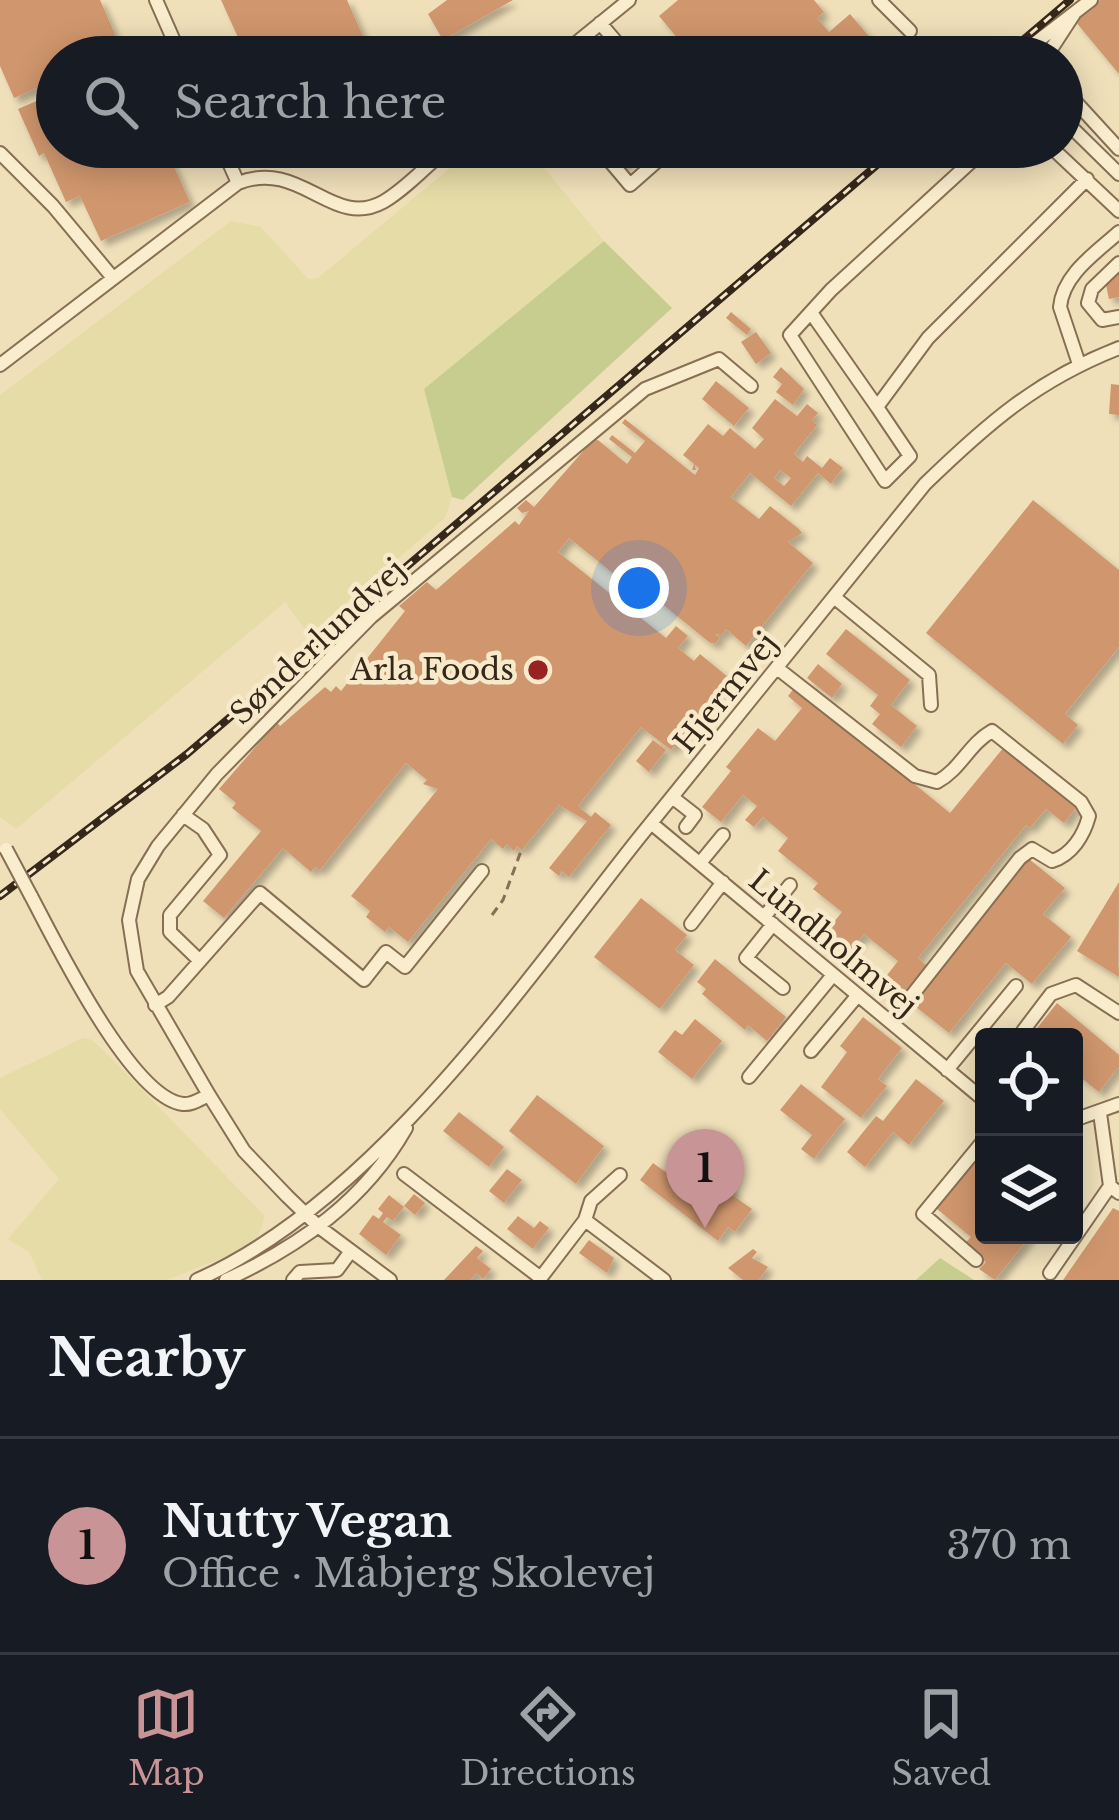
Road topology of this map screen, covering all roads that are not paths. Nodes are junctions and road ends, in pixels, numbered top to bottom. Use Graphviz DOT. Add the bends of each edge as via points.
graph roads {
  1 [pos="156,0"];
  2 [pos="629,0"];
  3 [pos="879,0"];
  4 [pos="1090,0"];
  5 [pos="1075,13"];
  6 [pos="601,23"];
  7 [pos="910,31"];
  8 [pos="172,36"];
  9 [pos="585,36"];
  10 [pos="609,36"];
  11 [pos="1045,36"];
  12 [pos="1060,36"];
  13 [pos="1083,110"];
  14 [pos="1083,139"];
  15 [pos="1119,149"];
  16 [pos="0,153"];
  17 [pos="231,168"];
  18 [pos="424,168"];
  19 [pos="616,168"];
  20 [pos="649,168"];
  21 [pos="964,168"];
  22 [pos="1075,168"];
  23 [pos="1119,174"];
  24 [pos="1087,179"];
  25 [pos="238,183"];
  26 [pos="1119,212"];
  27 [pos="1119,232"];
  28 [pos="1119,263"];
  29 [pos="113,278"];
  30 [pos="812,314"];
  31 [pos="1119,317"];
  32 [pos="1119,348"];
  33 [pos="1079,364"];
  34 [pos="0,365"];
  35 [pos="751,386"];
  36 [pos="877,407"];
  37 [pos="834,597"];
  38 [pos="777,668"];
  39 [pos="931,705"];
  40 [pos="672,797"];
  41 [pos="183,815"];
  42 [pos="651,823"];
  43 [pos="686,827"];
  44 [pos="722,835"];
  45 [pos="3,845"];
  46 [pos="700,863"];
  47 [pos="482,871"];
  48 [pos="723,882"];
  49 [pos="790,885"];
  50 [pos="769,920"];
  51 [pos="691,924"];
  52 [pos="200,962"];
  53 [pos="833,975"];
  54 [pos="1016,986"];
  55 [pos="783,988"];
  56 [pos="858,995"];
  57 [pos="155,1005"];
  58 [pos="1119,1013"];
  59 [pos="891,1022"];
  60 [pos="1025,1028"];
  61 [pos="812,1051"];
  62 [pos="947,1070"];
  63 [pos="749,1076"];
  64 [pos="975,1093"];
  65 [pos="209,1095"];
  66 [pos="1119,1104"];
  67 [pos="1100,1113"];
  68 [pos="412,1117"];
  69 [pos="1083,1118"];
  70 [pos="975,1151"];
  71 [pos="404,1174"];
  72 [pos="620,1175"];
  73 [pos="1115,1189"];
  74 [pos="306,1214"];
  75 [pos="584,1220"];
  76 [pos="319,1227"];
  77 [pos="351,1251"];
  78 [pos="976,1260"];
  79 [pos="1049,1273"];
  80 [pos="540,1279"];
  81 [pos="197,1280"];
  82 [pos="226,1280"];
  83 [pos="293,1280"];
  84 [pos="389,1280"];
  85 [pos="664,1280"];
  1 -- 8 [label="street"];
  2 -- 6 [label="street"];
  3 -- 7 [label="street"];
  4 -- 5 [label="street"];
  5 -- 11 [label="street"];
  5 -- 12 [label="street"];
  6 -- 9 [label="street"];
  6 -- 10 [label="street"];
  13 -- 15 [label="street"];
  14 -- 23 [label="street"];
  16 -- 29 [label="street"];
  17 -- 25 [label="street"];
  18 -- 25 [label="street" via="380,204 350,208 294,181"];
  19 -- 20 [label="street" via="630,185"];
  21 -- 30 [label="street"];
  22 -- 24 [label="street"];
  24 -- 26 [label="street"];
  24 -- 36 [label="street" via="928,338"];
  25 -- 29 [label="street"];
  27 -- 33 [label="street" via="1060,297"];
  28 -- 31 [label="street" via="1088,303 1102,320"];
  29 -- 34 [label="street"];
  30 -- 36 [label="street"];
  30 -- 36 [label="street" via="790,335 884,481 910,457"];
  32 -- 33 [label="street, Hjermvej"];
  33 -- 37 [label="street, Hjermvej" via="1023,395 961,449"];
  35 -- 41 [label="street, Sønderlundvej" via="719,359 646,389 371,617"];
  37 -- 38 [label="street, Hjermvej"];
  37 -- 39 [label="street" via="929,675"];
  38 -- 40 [label="street, Hjermvej"];
  38 -- 59 [label="street" via="915,776 937,782 955,773 992,731 1089,815 1065,858 1052,861 1032,849 1020,858"];
  40 -- 42 [label="street, Hjermvej"];
  40 -- 43 [label="street" via="694,815"];
  41 -- 52 [label="street" via="220,855 170,915 170,932"];
  41 -- 57 [label="street, Sønderlundvej" via="146,863 131,900 132,956"];
  42 -- 46 [label="street, Lundholmvej"];
  42 -- 68 [label="street, Hjermvej"];
  44 -- 46 [label="street"];
  45 -- 65 [label="street, bridge" via="97,1022 155,1088 180,1104"];
  46 -- 48 [label="street, Lundholmvej"];
  47 -- 52 [label="street" via="405,968 386,952 364,980 260,893"];
  48 -- 50 [label="street, Lundholmvej"];
  48 -- 51 [label="street"];
  49 -- 50 [label="street"];
  50 -- 53 [label="street, Lundholmvej"];
  50 -- 55 [label="street" via="746,958"];
  52 -- 57 [label="street"];
  53 -- 56 [label="street, Lundholmvej"];
  53 -- 63 [label="street"];
  54 -- 62 [label="street"];
  56 -- 59 [label="street, Lundholmvej"];
  56 -- 61 [label="street"];
  57 -- 65 [label="street, Sønderlundvej"];
  58 -- 60 [label="street" via="1076,986 1051,994"];
  59 -- 62 [label="street, Lundholmvej"];
  62 -- 64 [label="street, Lundholmvej"];
  65 -- 74 [label="street, Sønderlundvej" via="244,1151"];
  66 -- 67 [label="street"];
  67 -- 69 [label="street"];
  67 -- 73 [label="street"];
  68 -- 74 [label="street, Hjermvej"];
  68 -- 76 [label="street, Hjermvej" via="348,1204"];
  70 -- 78 [label="street" via="923,1214"];
  71 -- 80 [label="street"];
  72 -- 75 [label="street"];
  73 -- 79 [label="street"];
  74 -- 76 [label="street, Sønderlundvej"];
  74 -- 81 [label="street, Hjermvej" via="244,1260"];
  75 -- 80 [label="street"];
  75 -- 85 [label="street"];
  76 -- 77 [label="street, Sønderlundvej"];
  76 -- 82 [label="street, Hjermvej"];
  77 -- 83 [label="street" via="337,1270 300,1272"];
  77 -- 84 [label="street, Sønderlundvej"];
}
